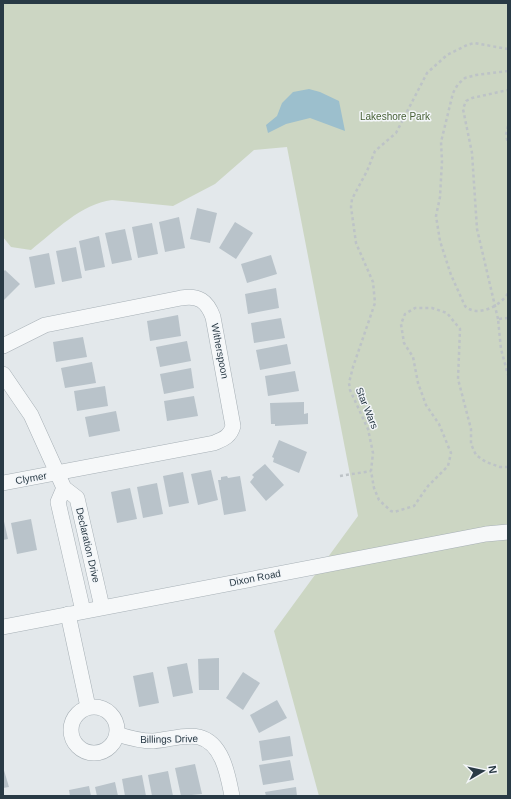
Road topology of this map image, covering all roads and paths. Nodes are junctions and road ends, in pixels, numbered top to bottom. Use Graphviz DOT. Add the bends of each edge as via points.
graph roads {
  1 [pos="508,49"];
  2 [pos="508,71"];
  3 [pos="508,90"];
  4 [pos="508,126"];
  5 [pos="508,143"];
  6 [pos="508,292"];
  7 [pos="494,305"];
  8 [pos="508,318"];
  9 [pos="498,319"];
  10 [pos="3,346"];
  11 [pos="3,374"];
  12 [pos="508,375"];
  13 [pos="508,466"];
  14 [pos="371,471"];
  15 [pos="58,473"];
  16 [pos="340,476"];
  17 [pos="3,483"];
  18 [pos="64,488"];
  19 [pos="508,532"];
  20 [pos="89,546"];
  21 [pos="70,549"];
  22 [pos="102,607"];
  23 [pos="82,611"];
  24 [pos="68,614"];
  25 [pos="3,627"];
  26 [pos="88,707"];
  27 [pos="117,734"];
  28 [pos="232,796"];
  1 -- 14 [label="path, Star Wars" via="474,43 467,45 447,55 427,73 396,133 375,151 352,199 356,243 373,282 375,303 349,383 368,429 373,453"];
  2 -- 7 [label="path" via="465,78 453,93 441,142 441,182 436,216 440,241 465,306 469,310 482,312"];
  3 -- 7 [label="path" via="472,98 463,105 472,153 477,229"];
  4 -- 5 [label="path"];
  6 -- 7 [label="path" via="506,297"];
  7 -- 9 [label="path"];
  8 -- 9 [label="path"];
  9 -- 12 [label="path" via="501,349"];
  10 -- 15 [label="street, Witherspoon" via="45,325 190,296 209,306 233,417 232,433 214,443"];
  11 -- 15 [label="street, Declaration Drive" via="31,415"];
  13 -- 14 [label="path, Star Wars" via="500,467 486,462 476,455 471,444 472,429 458,379 460,329 447,313 432,308 415,308 405,314 401,324 404,343 413,357 426,405 440,424 451,453 448,466 428,486 414,506 394,512 379,500"];
  14 -- 16 [label="path"];
  15 -- 17 [label="street, Clymer"];
  15 -- 18 [label="street, Declaration Drive"];
  18 -- 20 [label="street, Declaration Drive" via="77,498"];
  18 -- 21 [label="street, Declaration Drive" via="58,502"];
  19 -- 22 [label="street, Dixon Road" via="486,534"];
  20 -- 21 [label="street"];
  20 -- 22 [label="street, Declaration Drive"];
  21 -- 23 [label="street, Declaration Drive"];
  22 -- 23 [label="street, Dixon Road"];
  23 -- 24 [label="street, Dixon Road"];
  24 -- 25 [label="street, Dixon Road"];
  24 -- 26 [label="street"];
  26 -- 27 [label="street" via="104,709 110,713 115,719"];
  26 -- 27 [label="street" via="81,710 72,722 72,738 81,750 88,753 103,752 110,748"];
  27 -- 28 [label="street, Billings Drive" via="135,740 153,741 199,737 210,743 221,758"];
}
